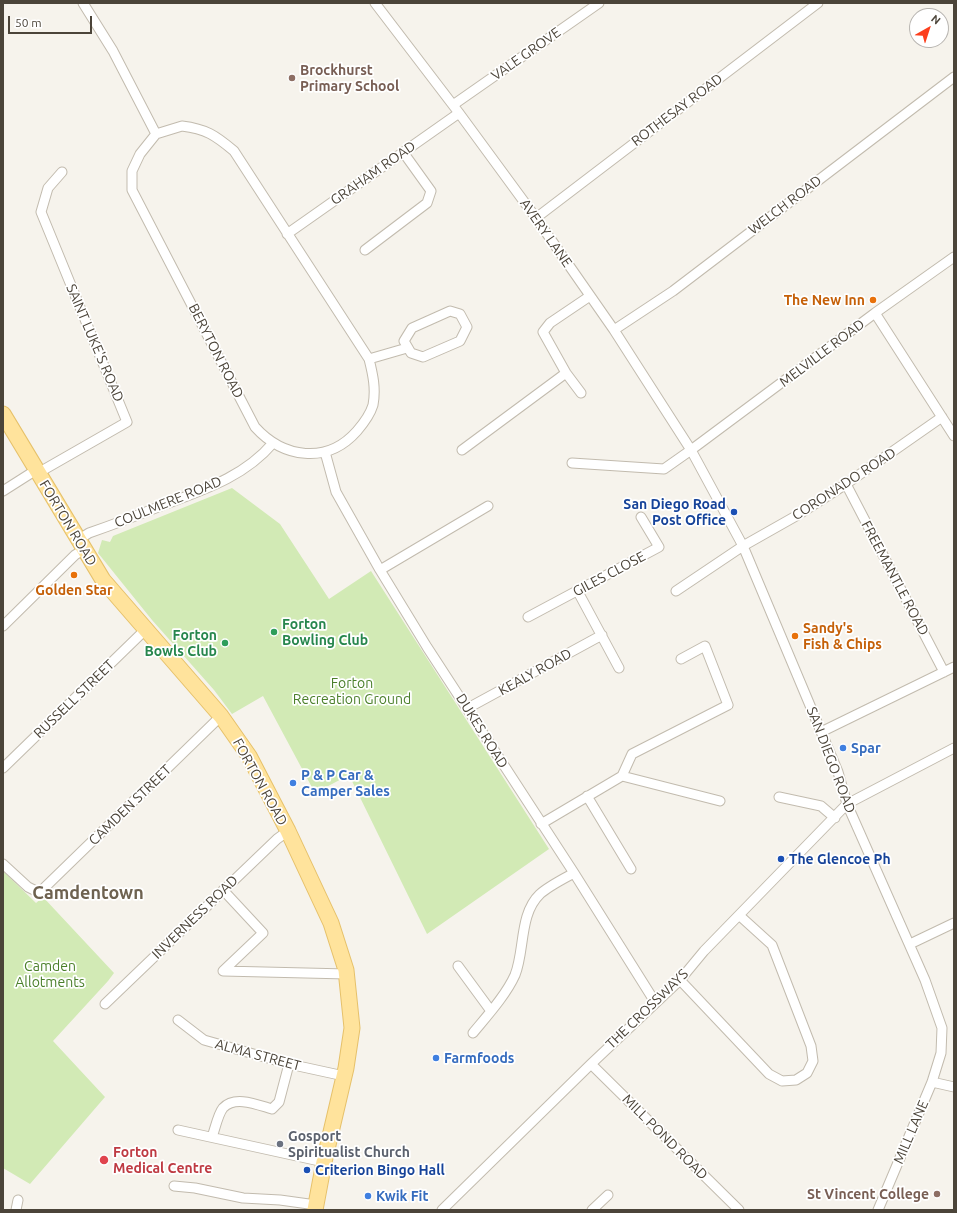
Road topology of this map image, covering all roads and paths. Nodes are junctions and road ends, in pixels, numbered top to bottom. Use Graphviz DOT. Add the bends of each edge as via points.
graph roads {
  1 [pos="83,3"];
  2 [pos="375,3"];
  3 [pos="599,3"];
  4 [pos="818,3"];
  5 [pos="954,76"];
  6 [pos="456,109"];
  7 [pos="156,134"];
  8 [pos="403,152"];
  9 [pos="62,172"];
  10 [pos="536,218"];
  11 [pos="287,234"];
  12 [pos="365,250"];
  13 [pos="954,257"];
  14 [pos="590,296"];
  15 [pos="875,313"];
  16 [pos="614,330"];
  17 [pos="407,348"];
  18 [pos="369,360"];
  19 [pos="566,373"];
  20 [pos="581,393"];
  21 [pos="3,414"];
  22 [pos="942,417"];
  23 [pos="953,432"];
  24 [pos="273,443"];
  25 [pos="462,450"];
  26 [pos="691,450"];
  27 [pos="325,452"];
  28 [pos="572,463"];
  29 [pos="37,472"];
  30 [pos="702,473"];
  31 [pos="846,484"];
  32 [pos="3,491"];
  33 [pos="488,506"];
  34 [pos="641,517"];
  35 [pos="80,545"];
  36 [pos="743,546"];
  37 [pos="380,570"];
  38 [pos="577,590"];
  39 [pos="676,591"];
  40 [pos="528,617"];
  41 [pos="3,626"];
  42 [pos="145,630"];
  43 [pos="602,635"];
  44 [pos="681,659"];
  45 [pos="954,667"];
  46 [pos="619,668"];
  47 [pos="944,672"];
  48 [pos="468,708"];
  49 [pos="221,716"];
  50 [pos="821,732"];
  51 [pos="954,748"];
  52 [pos="3,768"];
  53 [pos="622,776"];
  54 [pos="587,796"];
  55 [pos="779,797"];
  56 [pos="720,801"];
  57 [pos="847,804"];
  58 [pos="835,818"];
  59 [pos="541,824"];
  60 [pos="288,831"];
  61 [pos="3,864"];
  62 [pos="631,869"];
  63 [pos="574,873"];
  64 [pos="223,890"];
  65 [pos="740,916"];
  66 [pos="954,923"];
  67 [pos="910,944"];
  68 [pos="458,966"];
  69 [pos="347,974"];
  70 [pos="680,980"];
  71 [pos="655,1002"];
  72 [pos="105,1004"];
  73 [pos="492,1011"];
  74 [pos="178,1020"];
  75 [pos="473,1033"];
  76 [pos="941,1053"];
  77 [pos="289,1064"];
  78 [pos="591,1064"];
  79 [pos="344,1076"];
  80 [pos="932,1082"];
  81 [pos="954,1087"];
  82 [pos="178,1130"];
  83 [pos="212,1137"];
  84 [pos="324,1162"];
  85 [pos="174,1186"];
  86 [pos="608,1195"];
  87 [pos="18,1200"];
  88 [pos="316,1208"];
  89 [pos="16,1210"];
  90 [pos="442,1210"];
  91 [pos="592,1210"];
  92 [pos="739,1210"];
  93 [pos="878,1210"];
  1 -- 7 [label="street" via="113,51"];
  2 -- 6 [label="street, AVERY LANE"];
  3 -- 6 [label="street, VALE GROVE"];
  4 -- 10 [label="street, ROTHESAY ROAD"];
  5 -- 16 [label="street, WELCH ROAD" via="679,286"];
  6 -- 8 [label="street, GRAHAM ROAD"];
  6 -- 10 [label="street, AVERY LANE"];
  7 -- 11 [label="street, BERYTON ROAD" via="182,126 200,128 215,135 234,151"];
  7 -- 24 [label="street, BERYTON ROAD" via="140,154 132,171 132,190 255,427"];
  8 -- 11 [label="street, GRAHAM ROAD"];
  8 -- 12 [label="street" via="431,191 427,203"];
  9 -- 29 [label="street, SAINT LUKE'S ROAD" via="48,188 41,212 127,422"];
  10 -- 14 [label="street, AVERY LANE"];
  11 -- 18 [label="street, BERYTON ROAD"];
  13 -- 15 [label="street, MELVILLE ROAD"];
  14 -- 16 [label="street, AVERY LANE"];
  14 -- 19 [label="street" via="550,323 543,332"];
  15 -- 22 [label="street"];
  15 -- 26 [label="street, MELVILLE ROAD"];
  16 -- 26 [label="street, AVERY LANE"];
  17 -- 17 [label="street" via="404,341 412,328 450,311 460,314 467,327 460,341 423,358 411,353"];
  17 -- 18 [label="street"];
  18 -- 27 [label="street, BERYTON ROAD" via="375,384 372,406 364,423 352,437"];
  19 -- 20 [label="street"];
  19 -- 25 [label="street"];
  21 -- 29 [label="main road, FORTON ROAD"];
  22 -- 23 [label="street"];
  22 -- 31 [label="street, CORONADO ROAD"];
  24 -- 27 [label="street, BERYTON ROAD" via="297,453"];
  24 -- 35 [label="street, COULMERE ROAD" via="248,467 216,485 89,534"];
  26 -- 28 [label="street, MELVILLE ROAD" via="664,469"];
  26 -- 30 [label="street, AVERY LANE"];
  27 -- 37 [label="street, DUKES ROAD" via="336,492"];
  29 -- 32 [label="street"];
  29 -- 35 [label="main road, FORTON ROAD"];
  30 -- 36 [label="street, SAN DIEGO ROAD"];
  31 -- 36 [label="street, CORONADO ROAD"];
  31 -- 47 [label="street, FREEMANTLE ROAD"];
  33 -- 37 [label="street"];
  34 -- 38 [label="street, GILES CLOSE" via="659,547"];
  35 -- 41 [label="street, COULMERE ROAD" via="59,571"];
  35 -- 42 [label="main road, FORTON ROAD" via="108,587"];
  36 -- 39 [label="street, CORONADO ROAD"];
  36 -- 50 [label="street, SAN DIEGO ROAD"];
  37 -- 48 [label="street, DUKES ROAD"];
  38 -- 40 [label="street, GILES CLOSE"];
  38 -- 43 [label="street"];
  42 -- 49 [label="main road, FORTON ROAD"];
  42 -- 52 [label="street, RUSSELL STREET"];
  43 -- 46 [label="street"];
  43 -- 48 [label="street, KEALY ROAD"];
  44 -- 53 [label="street" via="705,646 728,705 632,754"];
  45 -- 47 [label="street"];
  47 -- 50 [label="street"];
  48 -- 59 [label="street, DUKES ROAD"];
  49 -- 60 [label="main road, FORTON ROAD" via="249,756"];
  49 -- 61 [label="street, CAMDEN STREET" via="44,888 38,892 28,887"];
  50 -- 57 [label="street, SAN DIEGO ROAD" via="838,772"];
  51 -- 57 [label="street"];
  53 -- 54 [label="street"];
  53 -- 56 [label="street"];
  54 -- 59 [label="street"];
  54 -- 62 [label="street"];
  55 -- 58 [label="street" via="821,806"];
  57 -- 58 [label="street, THE CROSSWAYS"];
  57 -- 67 [label="street, SAN DIEGO ROAD"];
  58 -- 65 [label="street, THE CROSSWAYS"];
  59 -- 63 [label="street, DUKES ROAD"];
  60 -- 64 [label="street, INVERNESS ROAD"];
  60 -- 69 [label="main road, FORTON ROAD" via="326,911"];
  63 -- 71 [label="street, DUKES ROAD"];
  63 -- 73 [label="street" via="540,894 531,906 525,922 521,960 514,977"];
  64 -- 69 [label="street" via="263,933 223,972"];
  64 -- 72 [label="street, INVERNESS ROAD"];
  65 -- 70 [label="street, THE CROSSWAYS" via="704,951"];
  65 -- 70 [label="street" via="772,945 811,1046 813,1061 807,1073 796,1080 782,1081 769,1074"];
  66 -- 67 [label="street"];
  67 -- 76 [label="street, SAN DIEGO ROAD" via="942,1028"];
  68 -- 73 [label="street"];
  69 -- 79 [label="main road, FORTON ROAD" via="352,1028"];
  70 -- 71 [label="street, THE CROSSWAYS"];
  71 -- 78 [label="street, THE CROSSWAYS"];
  73 -- 75 [label="street"];
  74 -- 77 [label="street, ALMA STREET" via="204,1040"];
  76 -- 80 [label="street, MILL LANE"];
  77 -- 79 [label="street, ALMA STREET"];
  77 -- 83 [label="street" via="279,1102 272,1108 238,1101 230,1103 223,1108"];
  78 -- 90 [label="street, THE CROSSWAYS"];
  78 -- 92 [label="street, MILL POND ROAD"];
  79 -- 84 [label="main road, FORTON ROAD"];
  80 -- 81 [label="street"];
  80 -- 93 [label="street, MILL LANE"];
  82 -- 83 [label="street"];
  83 -- 84 [label="street"];
  84 -- 88 [label="main road, FORTON ROAD"];
  85 -- 88 [label="street" via="243,1198 280,1200"];
  86 -- 91 [label="street"];
  87 -- 89 [label="street"];
}
